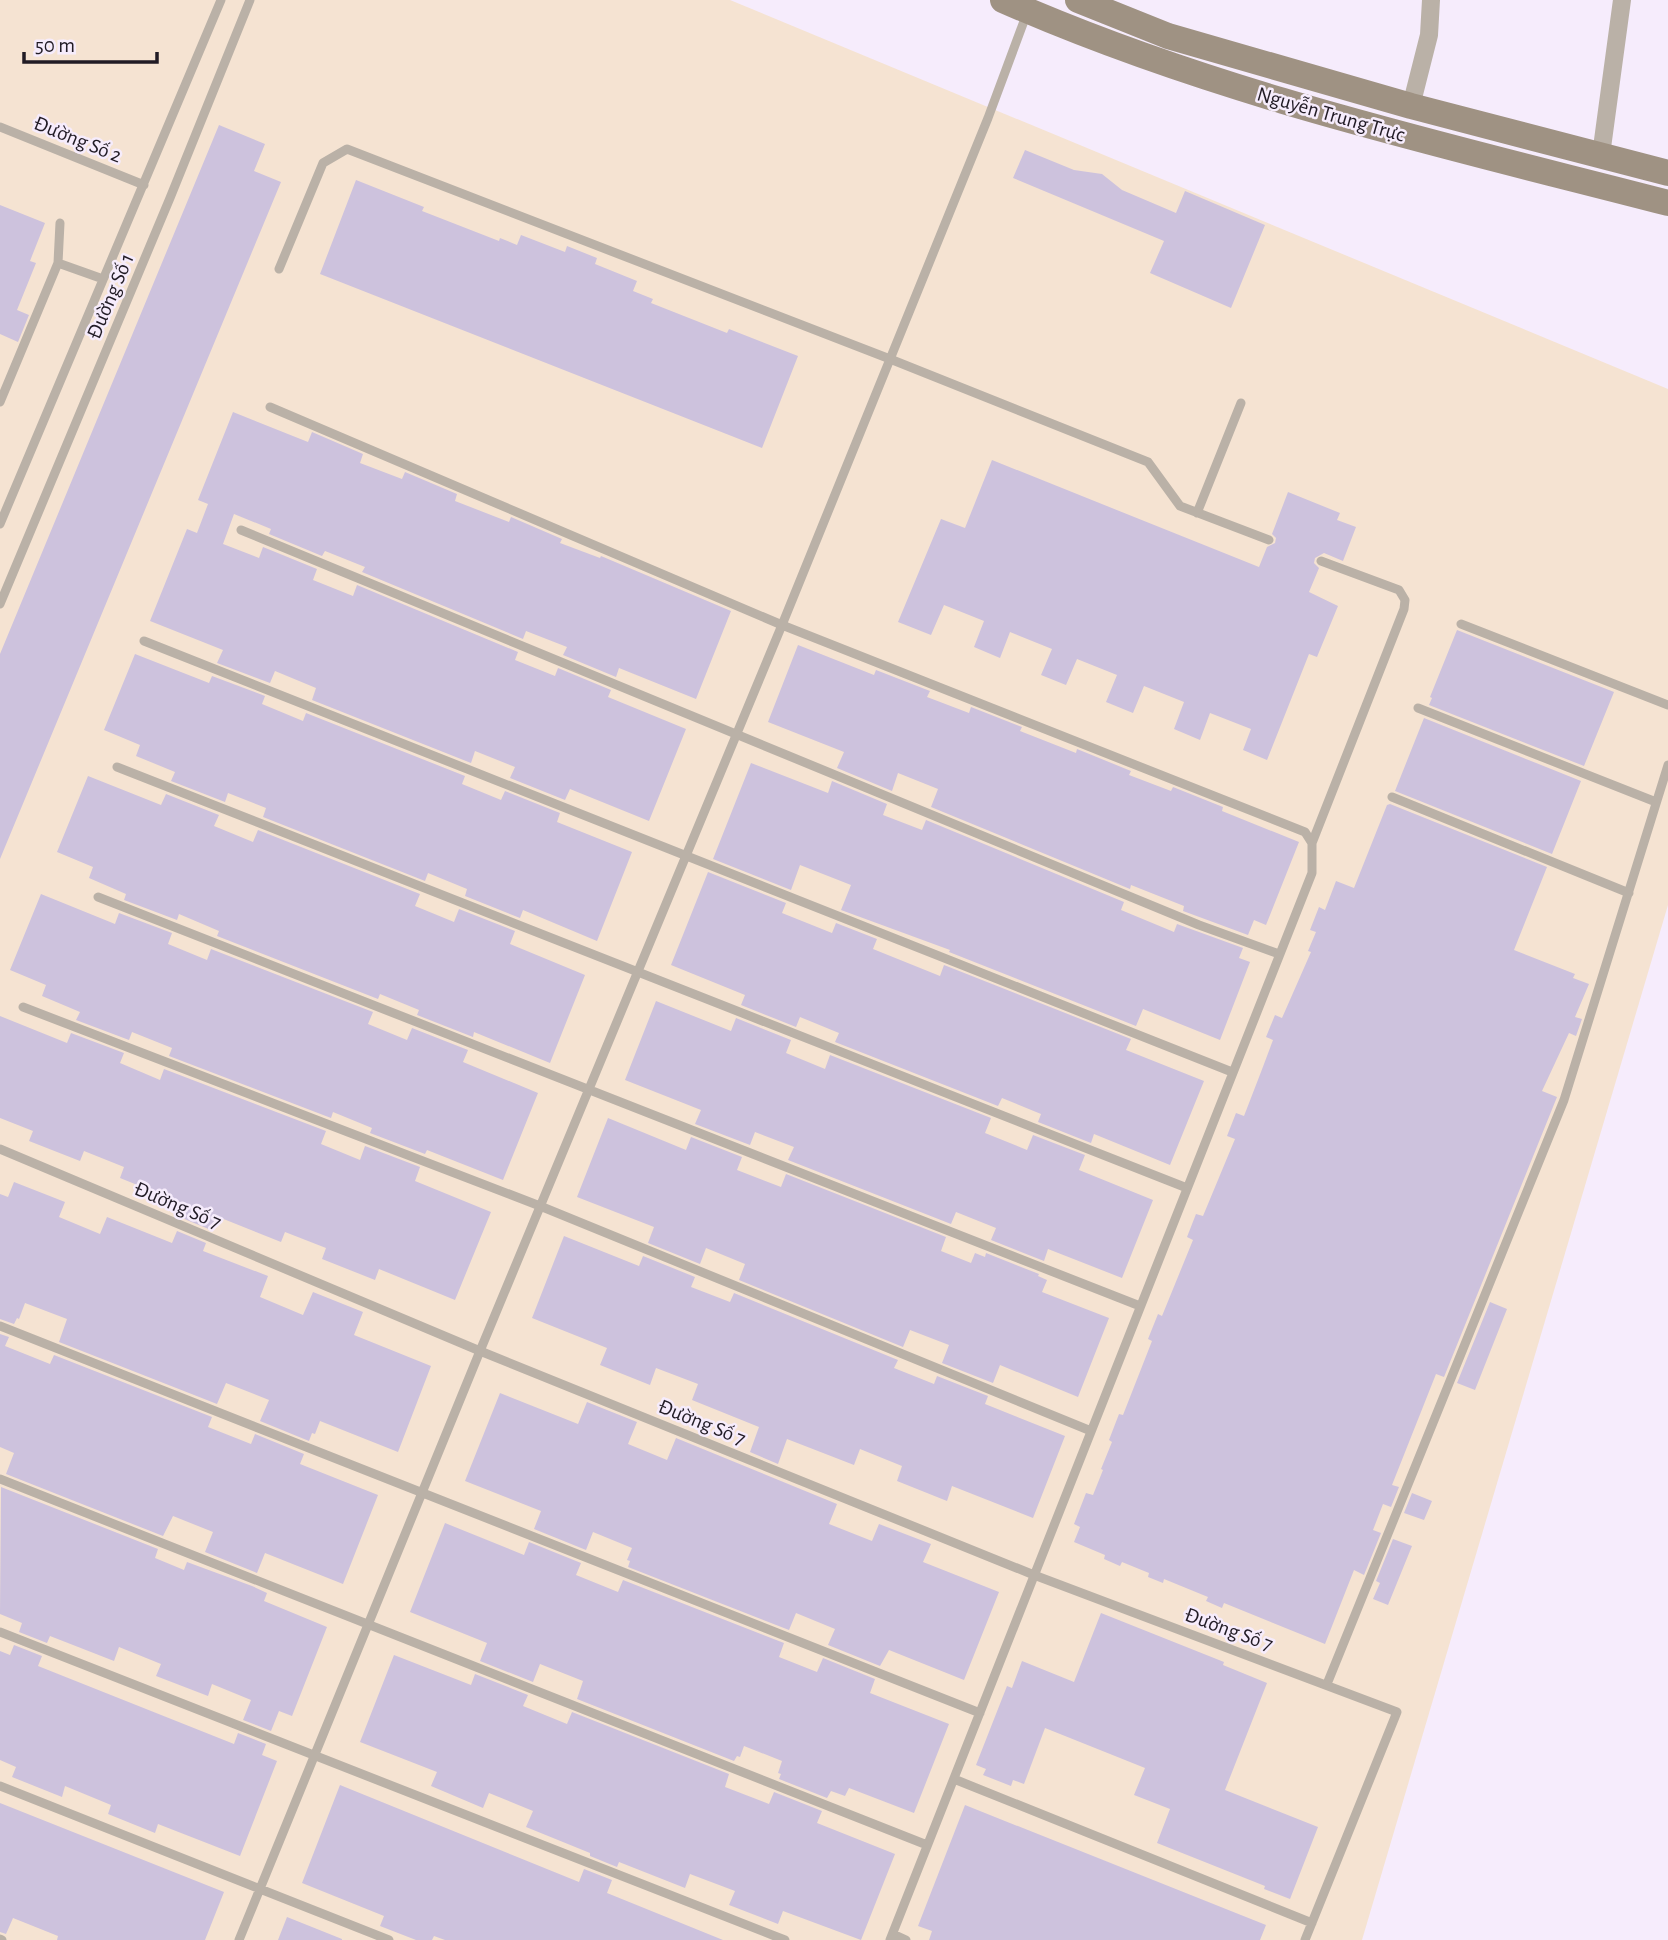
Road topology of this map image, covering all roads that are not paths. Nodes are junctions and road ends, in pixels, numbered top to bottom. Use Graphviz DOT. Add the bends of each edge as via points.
graph roads {
  1 [pos="220,0"];
  2 [pos="250,0"];
  3 [pos="1003,0"];
  4 [pos="1078,0"];
  5 [pos="1431,0"];
  6 [pos="1622,0"];
  7 [pos="1030,6"];
  8 [pos="1411,106"];
  9 [pos="0,127"];
  10 [pos="1601,155"];
  11 [pos="1668,173"];
  12 [pos="144,185"];
  13 [pos="1668,203"];
  14 [pos="60,223"];
  15 [pos="58,262"];
  16 [pos="279,269"];
  17 [pos="103,279"];
  18 [pos="890,359"];
  19 [pos="0,402"];
  20 [pos="1241,403"];
  21 [pos="270,407"];
  22 [pos="1197,513"];
  23 [pos="1,519"];
  24 [pos="241,530"];
  25 [pos="1269,540"];
  26 [pos="1321,562"];
  27 [pos="0,604"];
  28 [pos="1461,624"];
  29 [pos="782,625"];
  30 [pos="144,641"];
  31 [pos="1668,705"];
  32 [pos="1418,708"];
  33 [pos="737,734"];
  34 [pos="1668,765"];
  35 [pos="117,767"];
  36 [pos="1392,797"];
  37 [pos="1656,802"];
  38 [pos="1312,843"];
  39 [pos="687,855"];
  40 [pos="1629,893"];
  41 [pos="98,897"];
  42 [pos="1279,954"];
  43 [pos="638,973"];
  44 [pos="23,1007"];
  45 [pos="1232,1072"];
  46 [pos="589,1089"];
  47 [pos="0,1149"];
  48 [pos="1187,1188"];
  49 [pos="540,1206"];
  50 [pos="1140,1306"];
  51 [pos="0,1326"];
  52 [pos="480,1350"];
  53 [pos="1091,1431"];
  54 [pos="0,1479"];
  55 [pos="422,1493"];
  56 [pos="1034,1575"];
  57 [pos="368,1624"];
  58 [pos="0,1632"];
  59 [pos="1327,1684"];
  60 [pos="980,1713"];
  61 [pos="314,1756"];
  62 [pos="954,1779"];
  63 [pos="0,1786"];
  64 [pos="927,1845"];
  65 [pos="260,1888"];
  66 [pos="1312,1923"];
  67 [pos="891,1937"];
  68 [pos="239,1940"];
  69 [pos="389,1940"];
  70 [pos="785,1940"];
  71 [pos="906,1940"];
  72 [pos="1305,1940"];
  1 -- 12 [label="lane, Đường Số 1"];
  2 -- 27 [label="lane, Đường Số 1"];
  3 -- 7 [label="main road, Nguyễn Trung Trực"];
  4 -- 8 [label="main road, Nguyễn Trung Trực" via="1168,36"];
  5 -- 8 [label="street" via="1429,35"];
  6 -- 10 [label="street"];
  7 -- 13 [label="main road, Nguyễn Trung Trực" via="1150,58 1297,107"];
  7 -- 18 [label="lane"];
  8 -- 10 [label="main road, Nguyễn Trung Trực"];
  9 -- 12 [label="lane, Đường Số 2"];
  10 -- 11 [label="main road, Nguyễn Trung Trực"];
  12 -- 17 [label="lane, Đường Số 1"];
  14 -- 15 [label="lane"];
  15 -- 17 [label="lane"];
  15 -- 19 [label="lane"];
  16 -- 18 [label="lane" via="323,163 346,149"];
  17 -- 23 [label="lane, Đường Số 1"];
  18 -- 22 [label="lane" via="1148,462 1180,506"];
  18 -- 29 [label="lane"];
  20 -- 22 [label="lane"];
  21 -- 29 [label="lane"];
  22 -- 25 [label="lane"];
  24 -- 33 [label="lane"];
  26 -- 38 [label="lane" via="1399,590 1405,609"];
  28 -- 31 [label="lane"];
  29 -- 33 [label="lane"];
  29 -- 38 [label="lane" via="1305,832"];
  30 -- 39 [label="lane"];
  32 -- 37 [label="lane"];
  33 -- 39 [label="lane"];
  33 -- 42 [label="lane"];
  34 -- 37 [label="lane"];
  35 -- 43 [label="lane"];
  36 -- 40 [label="lane"];
  37 -- 40 [label="lane"];
  38 -- 42 [label="lane" via="1312,873"];
  39 -- 43 [label="lane"];
  39 -- 45 [label="lane"];
  40 -- 59 [label="lane" via="1564,1100"];
  41 -- 46 [label="lane"];
  42 -- 45 [label="lane"];
  43 -- 46 [label="lane"];
  43 -- 48 [label="lane"];
  44 -- 49 [label="lane"];
  45 -- 48 [label="lane"];
  46 -- 49 [label="lane"];
  46 -- 50 [label="lane"];
  47 -- 52 [label="lane, Đường Số 7"];
  48 -- 50 [label="lane"];
  49 -- 52 [label="lane"];
  49 -- 53 [label="lane"];
  50 -- 53 [label="lane"];
  51 -- 55 [label="lane"];
  52 -- 55 [label="lane"];
  52 -- 56 [label="lane, Đường Số 7"];
  53 -- 56 [label="lane"];
  54 -- 57 [label="lane"];
  55 -- 57 [label="lane"];
  55 -- 60 [label="lane"];
  56 -- 59 [label="lane, Đường Số 7"];
  56 -- 60 [label="lane"];
  57 -- 61 [label="lane"];
  57 -- 64 [label="lane"];
  58 -- 61 [label="lane"];
  59 -- 66 [label="lane, Đường Số 7" via="1397,1712"];
  60 -- 62 [label="lane"];
  61 -- 65 [label="lane"];
  61 -- 70 [label="lane"];
  62 -- 64 [label="lane"];
  62 -- 66 [label="lane"];
  63 -- 65 [label="lane"];
  64 -- 67 [label="lane"];
  65 -- 68 [label="lane"];
  65 -- 69 [label="lane"];
  66 -- 72 [label="lane"];
  67 -- 71 [label="lane"];
}
